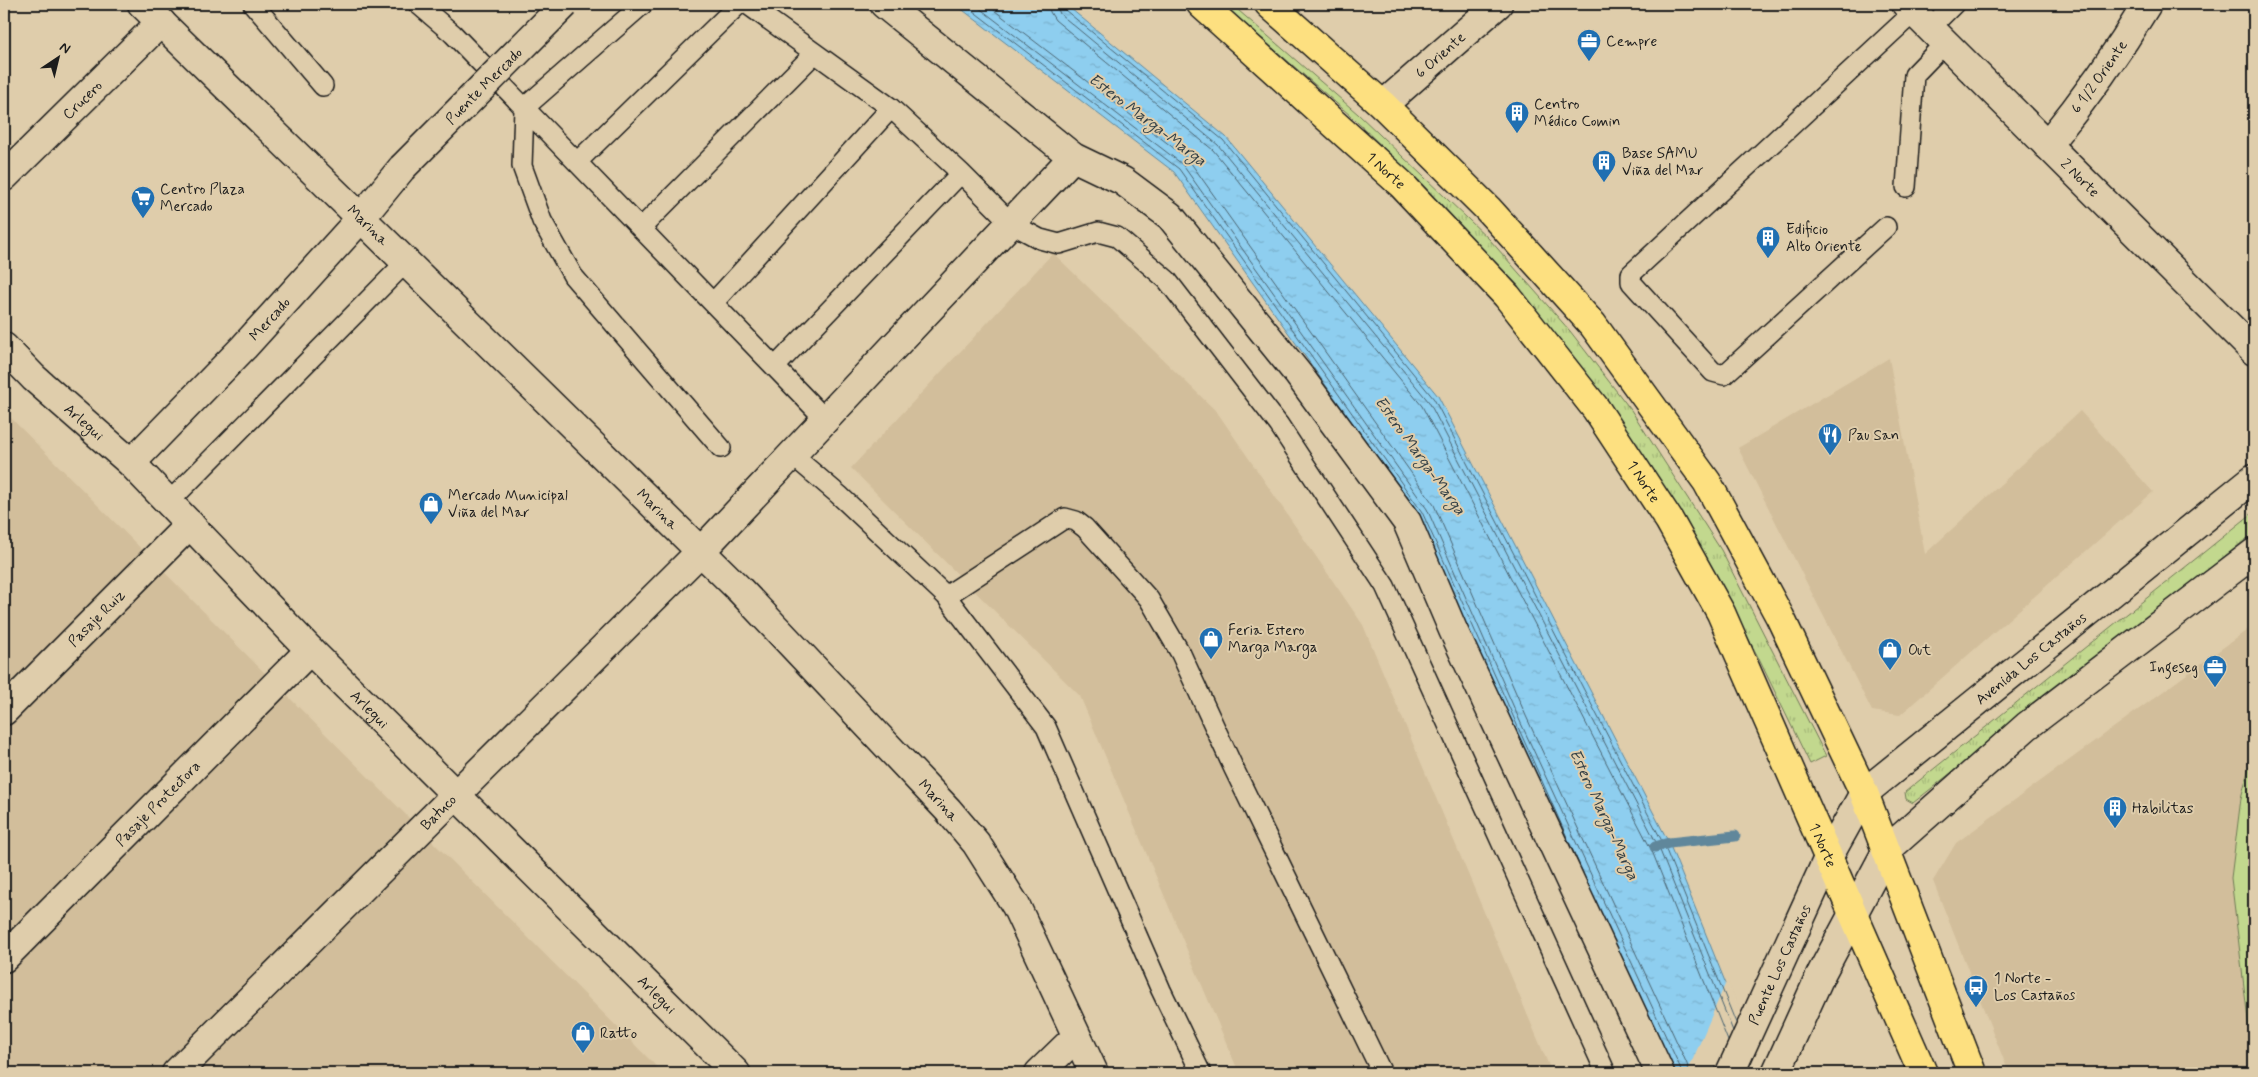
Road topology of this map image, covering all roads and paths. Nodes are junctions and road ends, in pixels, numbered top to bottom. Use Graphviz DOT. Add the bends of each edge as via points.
graph roads {
  1 [pos="253,4"];
  2 [pos="418,4"];
  3 [pos="565,4"];
  4 [pos="643,4"];
  5 [pos="739,4"];
  6 [pos="747,4"];
  7 [pos="884,4"];
  8 [pos="1201,4"];
  9 [pos="1269,4"];
  10 [pos="1498,4"];
  11 [pos="1954,4"];
  12 [pos="2147,4"];
  13 [pos="152,13"];
  14 [pos="1924,22"];
  15 [pos="814,54"];
  16 [pos="323,86"];
  17 [pos="1383,106"];
  18 [pos="524,108"];
  19 [pos="891,108"];
  20 [pos="2047,145"];
  21 [pos="1074,157"];
  22 [pos="577,162"];
  23 [pos="402,168"];
  24 [pos="961,173"];
  25 [pos="4,177"];
  26 [pos="1906,187"];
  27 [pos="361,218"];
  28 [pos="1012,224"];
  29 [pos="1886,227"];
  30 [pos="641,228"];
  31 [pos="406,262"];
  32 [pos="713,304"];
  33 [pos="4,347"];
  34 [pos="2254,351"];
  35 [pos="775,367"];
  36 [pos="826,420"];
  37 [pos="721,448"];
  38 [pos="791,454"];
  39 [pos="131,463"];
  40 [pos="2254,478"];
  41 [pos="169,502"];
  42 [pos="190,524"];
  43 [pos="701,551"];
  44 [pos="2254,553"];
  45 [pos="946,596"];
  46 [pos="310,650"];
  47 [pos="4,711"];
  48 [pos="1864,793"];
  49 [pos="456,795"];
  50 [pos="1887,850"];
  51 [pos="1829,856"];
  52 [pos="1853,911"];
  53 [pos="4,958"];
  54 [pos="1076,1037"];
  55 [pos="1657,1072"];
  56 [pos="176,1073"];
  57 [pos="736,1073"];
  58 [pos="1039,1073"];
  59 [pos="1094,1073"];
  60 [pos="1201,1073"];
  61 [pos="1382,1073"];
  62 [pos="1606,1073"];
  63 [pos="1730,1073"];
  64 [pos="1776,1073"];
  65 [pos="1923,1073"];
  66 [pos="1972,1073"];
  1 -- 16 [label="lane"];
  2 -- 18 [label="lane" via="453,34"];
  3 -- 23 [label="street, Puente Mercado, bridge"];
  4 -- 18 [label="lane"];
  5 -- 22 [label="lane"];
  6 -- 15 [label="lane"];
  7 -- 21 [label="street"];
  8 -- 51 [label="main road, 1 Norte" via="1401,184 1507,296 1596,409 1669,520 1721,613"];
  9 -- 17 [label="main road"];
  10 -- 17 [label="street, 6 Oriente"];
  11 -- 14 [label="lane"];
  12 -- 20 [label="street, 6 1/2 Oriente" via="2084,100"];
  13 -- 25 [label="street, Crucero"];
  13 -- 27 [label="street, Marina"];
  14 -- 20 [label="street, 2 Norte"];
  14 -- 26 [label="lane" via="1914,75"];
  14 -- 29 [label="lane" via="1631,274 1631,282 1713,372 1724,375"];
  15 -- 19 [label="lane"];
  15 -- 30 [label="lane"];
  17 -- 48 [label="main road" via="1488,209 1594,325 1707,482 1780,617"];
  18 -- 22 [label="lane"];
  18 -- 37 [label="lane" via="522,166 542,221 573,276"];
  19 -- 24 [label="lane"];
  19 -- 32 [label="lane"];
  20 -- 34 [label="street, 2 Norte"];
  21 -- 28 [label="street, Batuco"];
  21 -- 55 [label="street" via="1123,181 1170,216 1298,374 1407,522 1453,630"];
  22 -- 30 [label="lane"];
  23 -- 27 [label="street, Mercado"];
  24 -- 28 [label="lane"];
  24 -- 35 [label="lane"];
  27 -- 31 [label="street, Marina"];
  27 -- 39 [label="street, Mercado" via="244,347"];
  28 -- 36 [label="street, Batuco"];
  28 -- 62 [label="lane" via="1040,239 1059,244 1098,232 1117,237 1167,280 1279,425 1385,586"];
  30 -- 32 [label="lane"];
  31 -- 41 [label="lane"];
  31 -- 43 [label="street, Marina"];
  32 -- 35 [label="lane"];
  33 -- 39 [label="street, Arlegui" via="34,378"];
  35 -- 36 [label="lane"];
  36 -- 38 [label="street, Batuco"];
  38 -- 43 [label="street, Batuco"];
  38 -- 45 [label="lane" via="840,495"];
  39 -- 41 [label="street, Arlegui"];
  40 -- 48 [label="street, Avenida Los Castaños"];
  41 -- 42 [label="street, Arlegui"];
  42 -- 46 [label="street, Arlegui"];
  42 -- 47 [label="street, Pasaje Ruiz"];
  43 -- 49 [label="street, Batuco"];
  43 -- 54 [label="street, Marina" via="908,766 976,843 1016,906"];
  44 -- 50 [label="street" via="2027,726"];
  45 -- 60 [label="lane" via="1046,727"];
  45 -- 61 [label="lane" via="1065,518 1085,528 1149,599 1181,654"];
  46 -- 49 [label="street, Arlegui"];
  46 -- 53 [label="street, Pasaje Protectora"];
  48 -- 50 [label="main road"];
  48 -- 51 [label="street, Avenida Los Castaños"];
  49 -- 56 [label="street, Batuco"];
  49 -- 57 [label="street, Arlegui"];
  50 -- 52 [label="street"];
  50 -- 66 [label="main road"];
  51 -- 52 [label="main road, 1 Norte"];
  51 -- 63 [label="street, Puente Los Castaños"];
  52 -- 64 [label="street"];
  52 -- 65 [label="main road, 1 Norte"];
  54 -- 58 [label="street"];
  54 -- 59 [label="street, Marina"];
}
